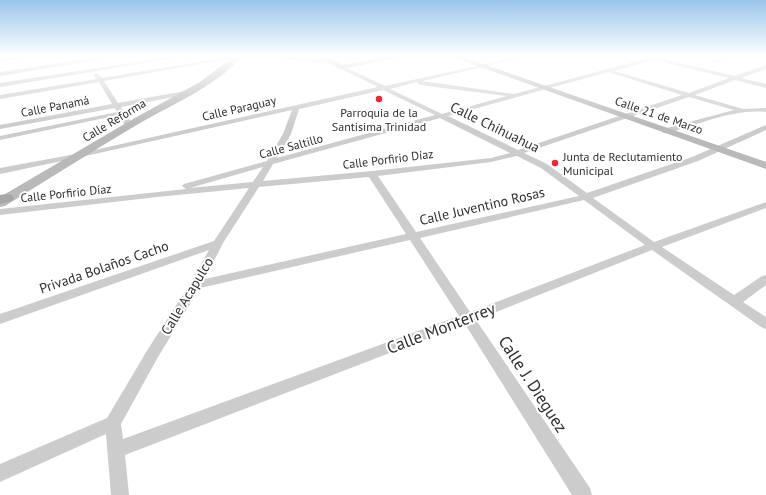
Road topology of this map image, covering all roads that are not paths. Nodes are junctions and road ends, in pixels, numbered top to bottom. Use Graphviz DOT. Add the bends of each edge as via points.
graph roads {
  1 [pos="37,79"];
  2 [pos="105,79"];
  3 [pos="208,79"];
  4 [pos="365,79"];
  5 [pos="425,79"];
  6 [pos="519,79"];
  7 [pos="578,79"];
  8 [pos="637,79"];
  9 [pos="731,79"];
  10 [pos="738,79"];
  11 [pos="100,80"];
  12 [pos="412,82"];
  13 [pos="0,85"];
  14 [pos="766,86"];
  15 [pos="383,88"];
  16 [pos="545,88"];
  17 [pos="185,93"];
  18 [pos="689,94"];
  19 [pos="518,95"];
  20 [pos="0,97"];
  21 [pos="116,105"];
  22 [pos="296,107"];
  23 [pos="763,110"];
  24 [pos="743,111"];
  25 [pos="121,113"];
  26 [pos="439,116"];
  27 [pos="627,117"];
  28 [pos="129,125"];
  29 [pos="0,127"];
  30 [pos="766,127"];
  31 [pos="666,131"];
  32 [pos="0,138"];
  33 [pos="718,149"];
  34 [pos="516,153"];
  35 [pos="81,155"];
  36 [pos="270,162"];
  37 [pos="766,166"];
  38 [pos="0,171"];
  39 [pos="372,174"];
  40 [pos="255,185"];
  41 [pos="158,194"];
  42 [pos="586,198"];
  43 [pos="2,200"];
  44 [pos="766,205"];
  45 [pos="0,212"];
  46 [pos="413,236"];
  47 [pos="218,243"];
  48 [pos="652,246"];
  49 [pos="766,279"];
  50 [pos="196,285"];
  51 [pos="734,302"];
  52 [pos="0,318"];
  53 [pos="468,319"];
  54 [pos="766,324"];
  55 [pos="113,423"];
  56 [pos="116,450"];
  57 [pos="0,473"];
  58 [pos="120,495"];
  59 [pos="583,495"];
  1 -- 13 [label="street"];
  2 -- 11 [label="street"];
  3 -- 17 [label="street, Calle Reforma"];
  4 -- 15 [label="street, Calle Chihuahua"];
  5 -- 12 [label="street, Calle Paraguay"];
  6 -- 16 [label="street, Calle 21 de Marzo"];
  7 -- 16 [label="street, Calle Saltillo"];
  8 -- 18 [label="street"];
  9 -- 18 [label="street, Calle Porfirio Díaz"];
  10 -- 14 [label="street"];
  11 -- 20 [label="street"];
  11 -- 21 [label="street"];
  12 -- 15 [label="street, Calle Paraguay"];
  12 -- 19 [label="street"];
  15 -- 22 [label="street, Calle Paraguay"];
  15 -- 26 [label="street, Calle Chihuahua"];
  16 -- 19 [label="street, Calle Saltillo"];
  16 -- 27 [label="street, Calle 21 de Marzo"];
  17 -- 21 [label="street, Calle Panamá"];
  17 -- 28 [label="street, Calle Reforma"];
  18 -- 24 [label="street"];
  18 -- 27 [label="street, Calle Porfirio Díaz"];
  19 -- 26 [label="street, Calle Saltillo"];
  21 -- 25 [label="street"];
  21 -- 29 [label="street, Calle Panamá"];
  22 -- 35 [label="street, Calle Paraguay"];
  22 -- 36 [label="street, Calle Acapulco" via="287,134"];
  23 -- 24 [label="street"];
  24 -- 31 [label="street"];
  25 -- 28 [label="street"];
  25 -- 32 [label="street"];
  26 -- 34 [label="street, Calle Chihuahua"];
  26 -- 36 [label="street, Calle Saltillo"];
  27 -- 31 [label="street, Calle 21 de Marzo"];
  27 -- 34 [label="street, Calle Porfirio Díaz"];
  28 -- 35 [label="street, Calle Reforma"];
  30 -- 33 [label="street, Calle Juventino Rosas"];
  31 -- 33 [label="street, Calle 21 de Marzo"];
  33 -- 37 [label="street, Calle 21 de Marzo"];
  33 -- 42 [label="street, Calle Juventino Rosas"];
  34 -- 39 [label="street, Calle Porfirio Díaz" via="486,161"];
  34 -- 42 [label="street, Calle Chihuahua" via="544,166"];
  35 -- 38 [label="street, Calle Paraguay"];
  35 -- 43 [label="street, Calle Reforma"];
  36 -- 40 [label="street, Calle Acapulco"];
  36 -- 41 [label="street, Calle Saltillo"];
  39 -- 40 [label="street, Calle Porfirio Díaz"];
  39 -- 46 [label="street, Calle J. Dieguez"];
  40 -- 41 [label="street, Calle Porfirio Díaz"];
  40 -- 47 [label="street, Calle Acapulco"];
  41 -- 45 [label="street, Calle Porfirio Díaz"];
  42 -- 46 [label="street, Calle Juventino Rosas"];
  42 -- 48 [label="street, Calle Chihuahua"];
  44 -- 48 [label="street, Calle Monterrey"];
  46 -- 50 [label="street, Calle Juventino Rosas"];
  46 -- 53 [label="street, Calle J. Dieguez"];
  47 -- 50 [label="street, Calle Acapulco"];
  47 -- 52 [label="street, Privada Bolaños Cacho"];
  48 -- 51 [label="street, Calle Chihuahua"];
  48 -- 53 [label="street, Calle Monterrey"];
  49 -- 51 [label="street"];
  50 -- 55 [label="street, Calle Acapulco"];
  51 -- 54 [label="street, Calle Chihuahua"];
  53 -- 56 [label="street, Calle Monterrey"];
  53 -- 59 [label="street, Calle J. Dieguez"];
  55 -- 56 [label="street"];
  55 -- 57 [label="street"];
  56 -- 58 [label="street"];
}
